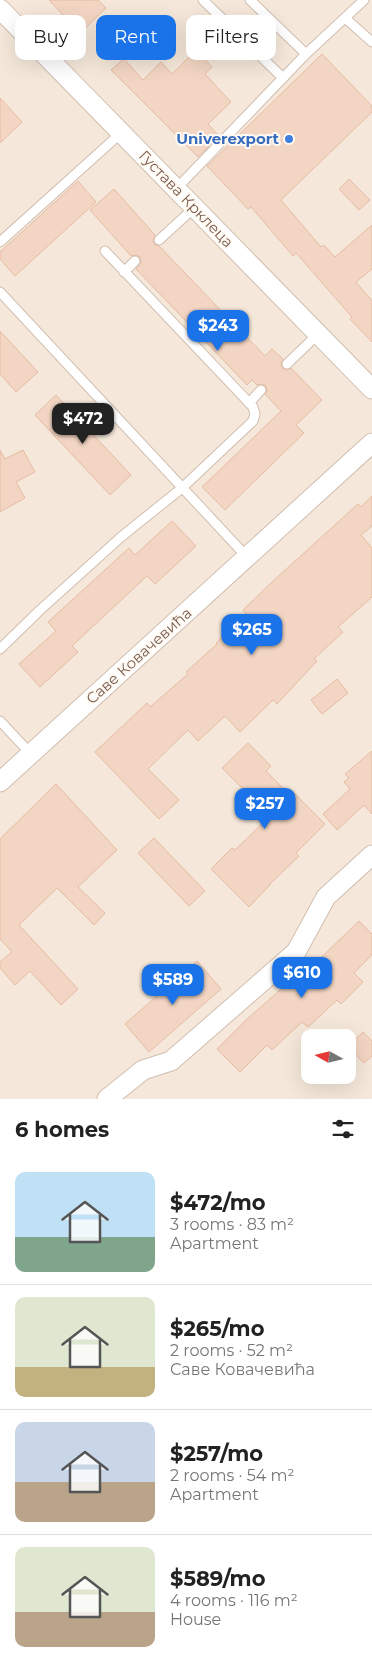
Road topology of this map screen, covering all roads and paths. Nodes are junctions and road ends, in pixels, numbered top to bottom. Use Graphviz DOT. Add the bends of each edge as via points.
graph roads {
  1 [pos="203,0"];
  2 [pos="250,0"];
  3 [pos="364,0"];
  4 [pos="0,9"];
  5 [pos="345,18"];
  6 [pos="372,42"];
  7 [pos="306,54"];
  8 [pos="283,78"];
  9 [pos="121,132"];
  10 [pos="176,189"];
  11 [pos="194,208"];
  12 [pos="159,240"];
  13 [pos="0,242"];
  14 [pos="105,251"];
  15 [pos="135,261"];
  16 [pos="124,272"];
  17 [pos="0,292"];
  18 [pos="318,334"];
  19 [pos="287,364"];
  20 [pos="372,389"];
  21 [pos="261,390"];
  22 [pos="249,403"];
  23 [pos="372,443"];
  24 [pos="182,488"];
  25 [pos="247,557"];
  26 [pos="0,649"];
  27 [pos="0,721"];
  28 [pos="30,754"];
  29 [pos="0,782"];
  30 [pos="372,855"];
  31 [pos="107,1099"];
  1 -- 8 [label="lane"];
  2 -- 7 [label="lane"];
  3 -- 5 [label="lane"];
  4 -- 9 [label="street, Густава Крклеца"];
  5 -- 6 [label="lane"];
  5 -- 7 [label="lane"];
  7 -- 8 [label="lane"];
  8 -- 10 [label="lane"];
  9 -- 10 [label="street, Густава Крклеца"];
  9 -- 13 [label="lane"];
  10 -- 11 [label="street, Густава Крклеца"];
  11 -- 12 [label="lane"];
  11 -- 18 [label="street, Густава Крклеца"];
  14 -- 16 [label="lane"];
  15 -- 16 [label="lane"];
  16 -- 22 [label="lane"];
  17 -- 24 [label="lane"];
  18 -- 19 [label="lane"];
  18 -- 20 [label="street, Густава Крклеца"];
  21 -- 22 [label="lane"];
  22 -- 24 [label="lane" via="255,414 253,421"];
  23 -- 25 [label="street, Саве Ковачевића"];
  24 -- 25 [label="lane"];
  24 -- 26 [label="lane" via="121,537"];
  25 -- 28 [label="street, Саве Ковачевића"];
  27 -- 28 [label="lane"];
  28 -- 29 [label="street, Саве Ковачевића"];
  30 -- 31 [label="street" via="326,897 296,952 171,1061 143,1070"];
}
